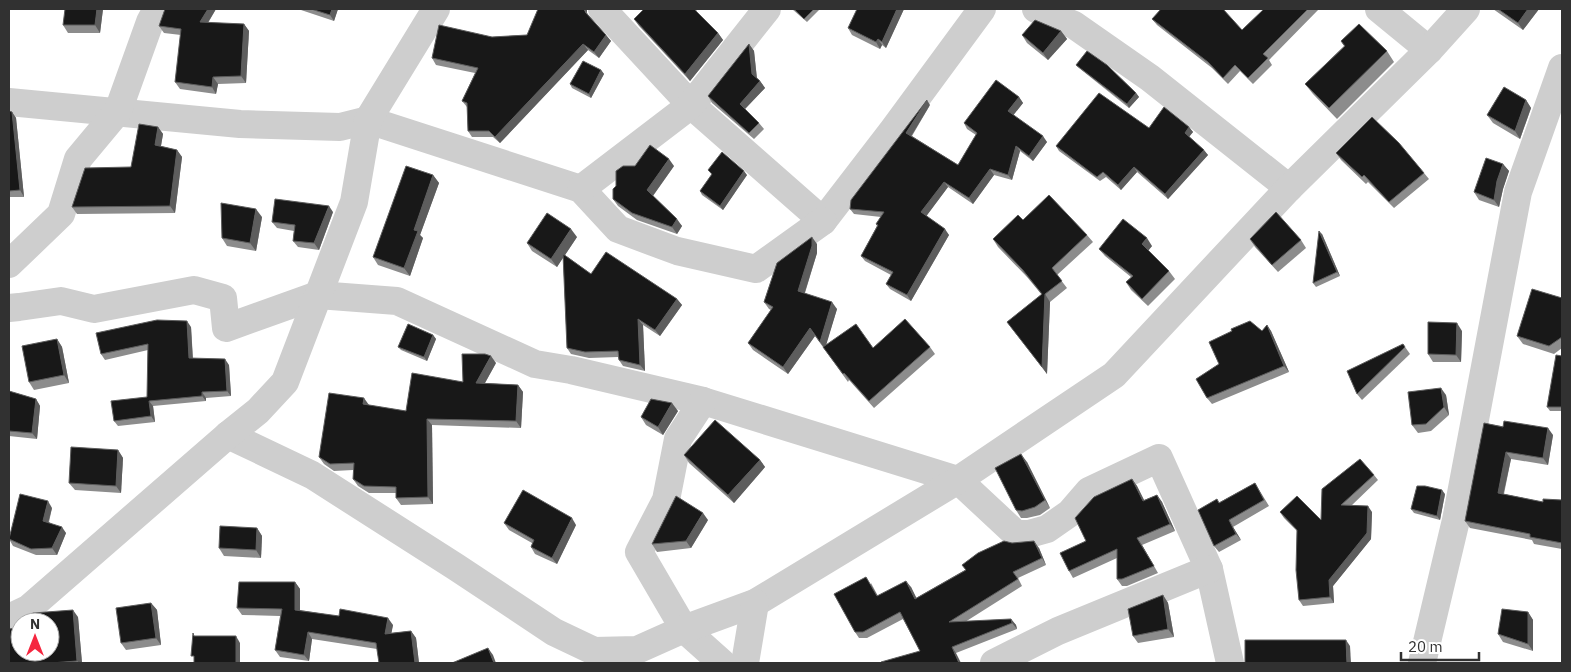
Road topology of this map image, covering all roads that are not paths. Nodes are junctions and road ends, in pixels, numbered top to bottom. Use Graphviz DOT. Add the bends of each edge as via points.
graph roads {
  1 [pos="157,9"];
  2 [pos="436,9"];
  3 [pos="602,9"];
  4 [pos="767,9"];
  5 [pos="1036,9"];
  6 [pos="1379,9"];
  7 [pos="1466,9"];
  8 [pos="975,11"];
  9 [pos="1429,50"];
  10 [pos="1562,68"];
  11 [pos="9,102"];
  12 [pos="691,105"];
  13 [pos="118,112"];
  14 [pos="368,120"];
  15 [pos="1289,188"];
  16 [pos="581,189"];
  17 [pos="823,220"];
  18 [pos="9,264"];
  19 [pos="318,295"];
  20 [pos="9,308"];
  21 [pos="703,401"];
  22 [pos="228,435"];
  23 [pos="958,480"];
  24 [pos="1209,569"];
  25 [pos="754,603"];
  26 [pos="9,618"];
  27 [pos="684,629"];
  28 [pos="722,663"];
  29 [pos="745,663"];
  30 [pos="994,663"];
  31 [pos="1230,663"];
  32 [pos="1422,663"];
  1 -- 13 [label="street"];
  2 -- 14 [label="street"];
  3 -- 12 [label="street"];
  4 -- 12 [label="street"];
  5 -- 15 [label="street" via="1074,25 1150,78"];
  6 -- 9 [label="street"];
  7 -- 9 [label="street"];
  8 -- 17 [label="street" via="893,130"];
  9 -- 15 [label="street"];
  10 -- 32 [label="street" via="1518,192 1456,520"];
  11 -- 13 [label="street"];
  12 -- 16 [label="street"];
  12 -- 17 [label="street"];
  13 -- 14 [label="street" via="240,124 340,127"];
  13 -- 18 [label="street" via="78,159 61,214"];
  14 -- 16 [label="street"];
  14 -- 19 [label="street" via="354,202"];
  15 -- 23 [label="street" via="1114,375"];
  16 -- 17 [label="street" via="618,230 677,251 756,269"];
  19 -- 20 [label="street" via="226,328 223,298 194,290 94,309 61,301"];
  19 -- 21 [label="street" via="397,302 535,364"];
  19 -- 22 [label="street" via="285,382 258,411"];
  21 -- 23 [label="street"];
  21 -- 27 [label="street" via="678,439 666,500 639,552"];
  22 -- 26 [label="street" via="28,609"];
  22 -- 27 [label="street" via="312,475 554,632 594,651 638,650"];
  23 -- 24 [label="street" via="1016,534 1029,534 1047,528 1070,513 1089,491 1159,458"];
  23 -- 25 [label="street"];
  24 -- 30 [label="street" via="1058,631"];
  24 -- 31 [label="street"];
  25 -- 27 [label="street"];
  25 -- 29 [label="street"];
  27 -- 28 [label="street"];
}
